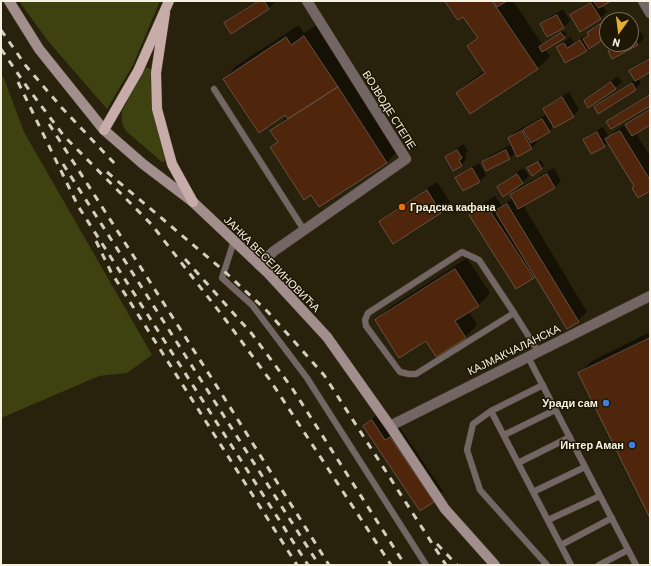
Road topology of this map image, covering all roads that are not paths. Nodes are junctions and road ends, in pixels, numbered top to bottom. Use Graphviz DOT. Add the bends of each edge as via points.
graph roads {
  1 [pos="9,1"];
  2 [pos="169,1"];
  3 [pos="307,1"];
  4 [pos="643,1"];
  5 [pos="165,13"];
  6 [pos="650,13"];
  7 [pos="214,89"];
  8 [pos="104,130"];
  9 [pos="192,202"];
  10 [pos="304,230"];
  11 [pos="234,241"];
  12 [pos="259,265"];
  13 [pos="650,297"];
  14 [pos="514,313"];
  15 [pos="538,351"];
  16 [pos="528,357"];
  17 [pos="543,385"];
  18 [pos="555,410"];
  19 [pos="491,411"];
  20 [pos="390,426"];
  21 [pos="504,435"];
  22 [pos="570,437"];
  23 [pos="518,463"];
  24 [pos="585,467"];
  25 [pos="534,492"];
  26 [pos="600,496"];
  27 [pos="612,518"];
  28 [pos="548,520"];
  29 [pos="561,545"];
  30 [pos="628,550"];
  31 [pos="426,565"];
  32 [pos="495,565"];
  33 [pos="547,565"];
  34 [pos="571,565"];
  35 [pos="599,565"];
  36 [pos="636,565"];
  1 -- 8 [label="main road, ЈАНКА ВЕСЕЛИНОВИЋА" via="39,49"];
  2 -- 5 [label="main road"];
  3 -- 10 [label="street, ВОЈВОДЕ СТЕПЕ" via="406,159"];
  4 -- 6 [label="street"];
  5 -- 8 [label="main road" via="138,71"];
  5 -- 9 [label="main road" via="156,73 157,109 172,164"];
  7 -- 10 [label="lane"];
  8 -- 9 [label="main road, ЈАНКА ВЕСЕЛИНОВИЋА" via="142,164"];
  9 -- 11 [label="main road, ЈАНКА ВЕСЕЛИНОВИЋА"];
  10 -- 12 [label="street, ВОЈВОДЕ СТЕПЕ"];
  11 -- 12 [label="main road, ЈАНКА ВЕСЕЛИНОВИЋА"];
  11 -- 31 [label="lane" via="222,278 252,305 307,378"];
  12 -- 20 [label="main road, ЈАНКА ВЕСЕЛИНОВИЋА" via="327,337"];
  13 -- 15 [label="street, КАЈМАКЧАЛАНСКА"];
  14 -- 14 [label="lane" via="416,374 400,372 366,326 365,320 368,313 462,252 479,260"];
  14 -- 15 [label="lane"];
  15 -- 16 [label="street, КАЈМАКЧАЛАНСКА"];
  16 -- 17 [label="lane"];
  16 -- 20 [label="street, КАЈМАКЧАЛАНСКА"];
  17 -- 18 [label="lane"];
  17 -- 19 [label="lane"];
  18 -- 21 [label="lane"];
  18 -- 22 [label="lane"];
  19 -- 21 [label="lane"];
  19 -- 33 [label="lane" via="473,424 467,450 480,490"];
  20 -- 32 [label="main road, ЈАНКА ВЕСЕЛИНОВИЋА" via="445,508"];
  21 -- 23 [label="lane"];
  22 -- 23 [label="lane"];
  22 -- 24 [label="lane"];
  23 -- 25 [label="lane"];
  24 -- 25 [label="lane"];
  24 -- 26 [label="lane"];
  25 -- 28 [label="lane"];
  26 -- 27 [label="lane"];
  26 -- 28 [label="lane"];
  27 -- 29 [label="lane"];
  27 -- 30 [label="lane"];
  28 -- 29 [label="lane"];
  29 -- 34 [label="lane"];
  30 -- 35 [label="lane"];
  30 -- 36 [label="lane"];
}
